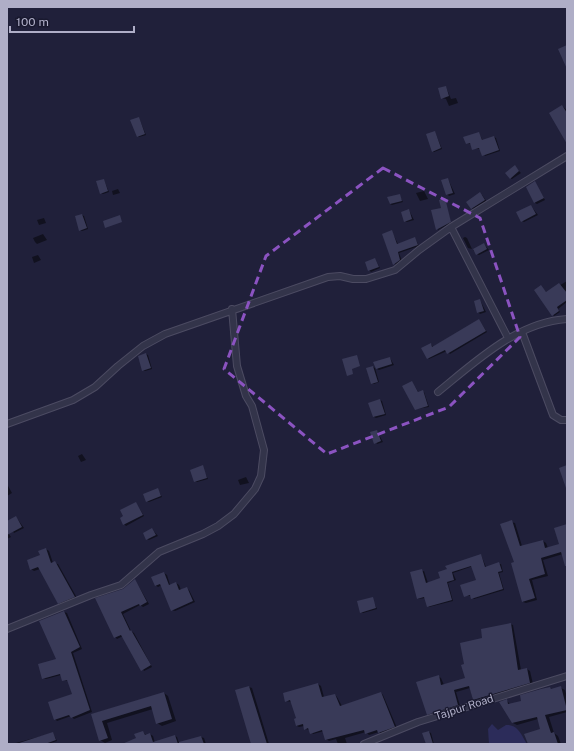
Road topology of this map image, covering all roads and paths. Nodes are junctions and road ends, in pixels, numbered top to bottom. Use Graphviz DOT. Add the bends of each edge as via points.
graph roads {
  1 [pos="567,156"];
  2 [pos="450,227"];
  3 [pos="232,309"];
  4 [pos="567,319"];
  5 [pos="522,332"];
  6 [pos="508,338"];
  7 [pos="438,392"];
  8 [pos="567,420"];
  9 [pos="7,424"];
  10 [pos="7,629"];
  11 [pos="567,676"];
  12 [pos="364,744"];
  1 -- 2 [label="street"];
  2 -- 3 [label="street" via="400,266 386,273 366,279 328,277"];
  2 -- 6 [label="street"];
  3 -- 9 [label="street" via="156,338 95,387 73,400"];
  3 -- 10 [label="street" via="237,366 246,396 252,406 264,450 261,476 255,489 234,514 218,526 159,552 121,585"];
  4 -- 5 [label="street" via="552,320"];
  5 -- 6 [label="street"];
  5 -- 8 [label="street" via="553,415 561,420"];
  6 -- 7 [label="street"];
  11 -- 12 [label="street, Tajpur Road" via="418,722"];
}
